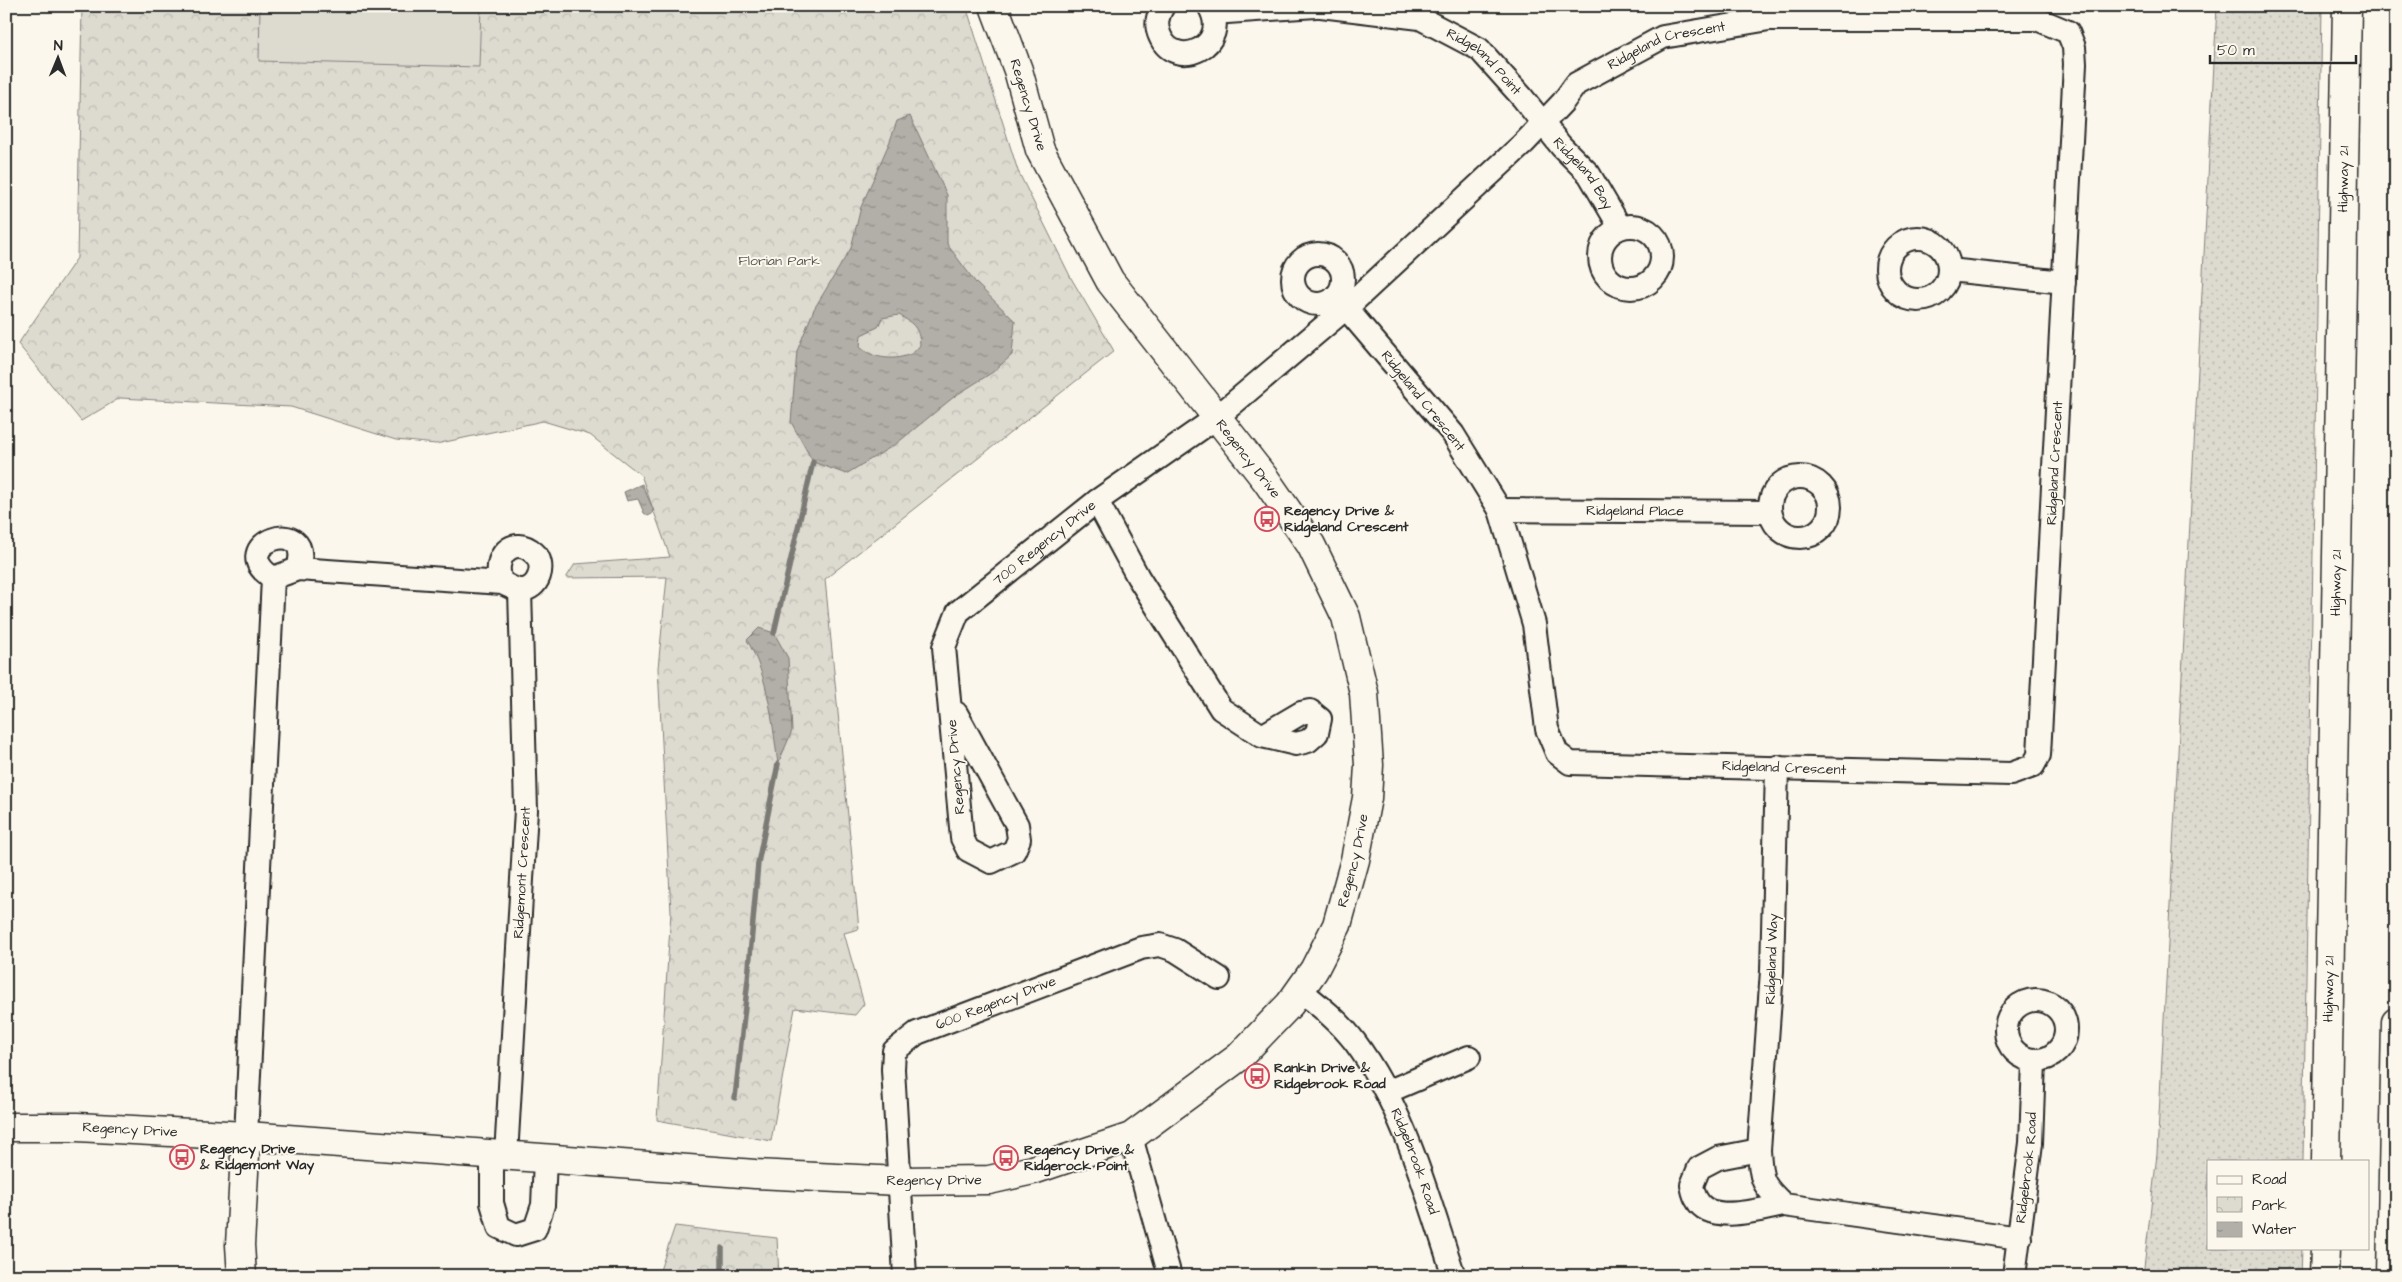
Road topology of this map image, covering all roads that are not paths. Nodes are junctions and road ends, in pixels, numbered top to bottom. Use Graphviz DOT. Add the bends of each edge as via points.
graph roads {
  1 [pos="994,6"];
  2 [pos="1163,6"];
  3 [pos="1316,6"];
  4 [pos="1321,6"];
  5 [pos="2347,6"];
  6 [pos="1211,10"];
  7 [pos="1542,123"];
  8 [pos="1620,227"];
  9 [pos="1949,270"];
  10 [pos="2064,282"];
  11 [pos="1341,302"];
  12 [pos="1216,418"];
  13 [pos="1097,501"];
  14 [pos="1500,510"];
  15 [pos="1770,512"];
  16 [pos="298,569"];
  17 [pos="273,578"];
  18 [pos="951,711"];
  19 [pos="1262,736"];
  20 [pos="1778,767"];
  21 [pos="1219,978"];
  22 [pos="1300,990"];
  23 [pos="2396,1022"];
  24 [pos="1469,1056"];
  25 [pos="2034,1061"];
  26 [pos="1387,1092"];
  27 [pos="6,1127"];
  28 [pos="246,1136"];
  29 [pos="1132,1137"];
  30 [pos="1759,1150"];
  31 [pos="499,1155"];
  32 [pos="545,1159"];
  33 [pos="2326,1160"];
  34 [pos="899,1181"];
  35 [pos="1784,1205"];
  36 [pos="2020,1238"];
  37 [pos="2325,1250"];
  38 [pos="242,1276"];
  39 [pos="905,1276"];
  40 [pos="1170,1276"];
  41 [pos="1454,1276"];
  42 [pos="2014,1276"];
  43 [pos="2324,1276"];
  44 [pos="2391,1276"];
  1 -- 12 [label="street, Regency Drive" via="1018,70 1040,150 1110,280"];
  2 -- 6 [label="street" via="1157,22 1161,40 1176,52 1185,53 1195,52 1210,41 1215,22"];
  3 -- 6 [label="street"];
  4 -- 7 [label="street, Ridgeland Point" via="1420,18 1479,49"];
  5 -- 33 [label="street, Highway 21"];
  7 -- 8 [label="street, Ridgeland Bay" via="1589,174"];
  7 -- 10 [label="street, Ridgeland Crescent" via="1576,84 1663,37 1768,19 2037,19 2068,32 2074,47"];
  7 -- 11 [label="street, Ridgeland Crescent" via="1517,149"];
  9 -- 10 [label="street"];
  10 -- 20 [label="street, Ridgeland Crescent" via="2039,755 2033,766 2011,774"];
  11 -- 12 [label="street, Ridgeland Crescent"];
  11 -- 14 [label="street, Ridgeland Crescent" via="1454,434"];
  12 -- 13 [label="street, 700 Regency Drive"];
  12 -- 22 [label="street, Regency Drive" via="1266,480 1311,545 1346,617 1364,692 1369,773 1355,860 1337,925"];
  13 -- 18 [label="street, 700 Regency Drive" via="958,612 944,647"];
  13 -- 19 [label="street" via="1138,577 1220,709"];
  14 -- 15 [label="street, Ridgeland Place"];
  14 -- 20 [label="street, Ridgeland Crescent" via="1534,624 1547,729 1557,753 1570,762"];
  16 -- 17 [label="street, Ridgemont Crescent"];
  16 -- 17 [label="street" via="300,550 286,537 275,537 266,542 258,556 264,573"];
  16 -- 31 [label="street, Ridgemont Crescent" via="511,586 526,810"];
  17 -- 28 [label="street"];
  18 -- 18 [label="street, Regency Drive" via="962,838 968,850 990,862 1014,851 1019,838 1017,825 956,713"];
  20 -- 30 [label="street, Ridgeland Way" via="1772,971"];
  21 -- 34 [label="street, 600 Regency Drive" via="1175,950 1160,945 1141,948 917,1033 894,1051"];
  22 -- 26 [label="street, Ridgebrook Road" via="1331,1015 1354,1041"];
  22 -- 29 [label="street, Regency Drive" via="1239,1058"];
  23 -- 44 [label="street"];
  24 -- 26 [label="street"];
  25 -- 36 [label="street, Ridgebrook Road" via="2031,1143"];
  26 -- 41 [label="street, Ridgebrook Road" via="1404,1130"];
  27 -- 28 [label="street, Regency Drive" via="77,1127"];
  28 -- 31 [label="street, Regency Drive"];
  28 -- 38 [label="street" via="240,1245"];
  29 -- 34 [label="street, Regency Drive" via="1033,1170 989,1180"];
  29 -- 40 [label="street"];
  30 -- 35 [label="street, Ridgeland Way" via="1761,1179 1768,1191"];
  30 -- 35 [label="street" via="1718,1158 1699,1168 1692,1185 1697,1201 1708,1210 1727,1214"];
  31 -- 32 [label="street, Regency Drive"];
  31 -- 32 [label="street" via="492,1203 499,1227 516,1235 534,1229 544,1205"];
  32 -- 34 [label="street, Regency Drive"];
  34 -- 39 [label="street"];
  35 -- 36 [label="street"];
  36 -- 42 [label="street, Ridgebrook Road"];
  37 -- 43 [label="street"];
}
